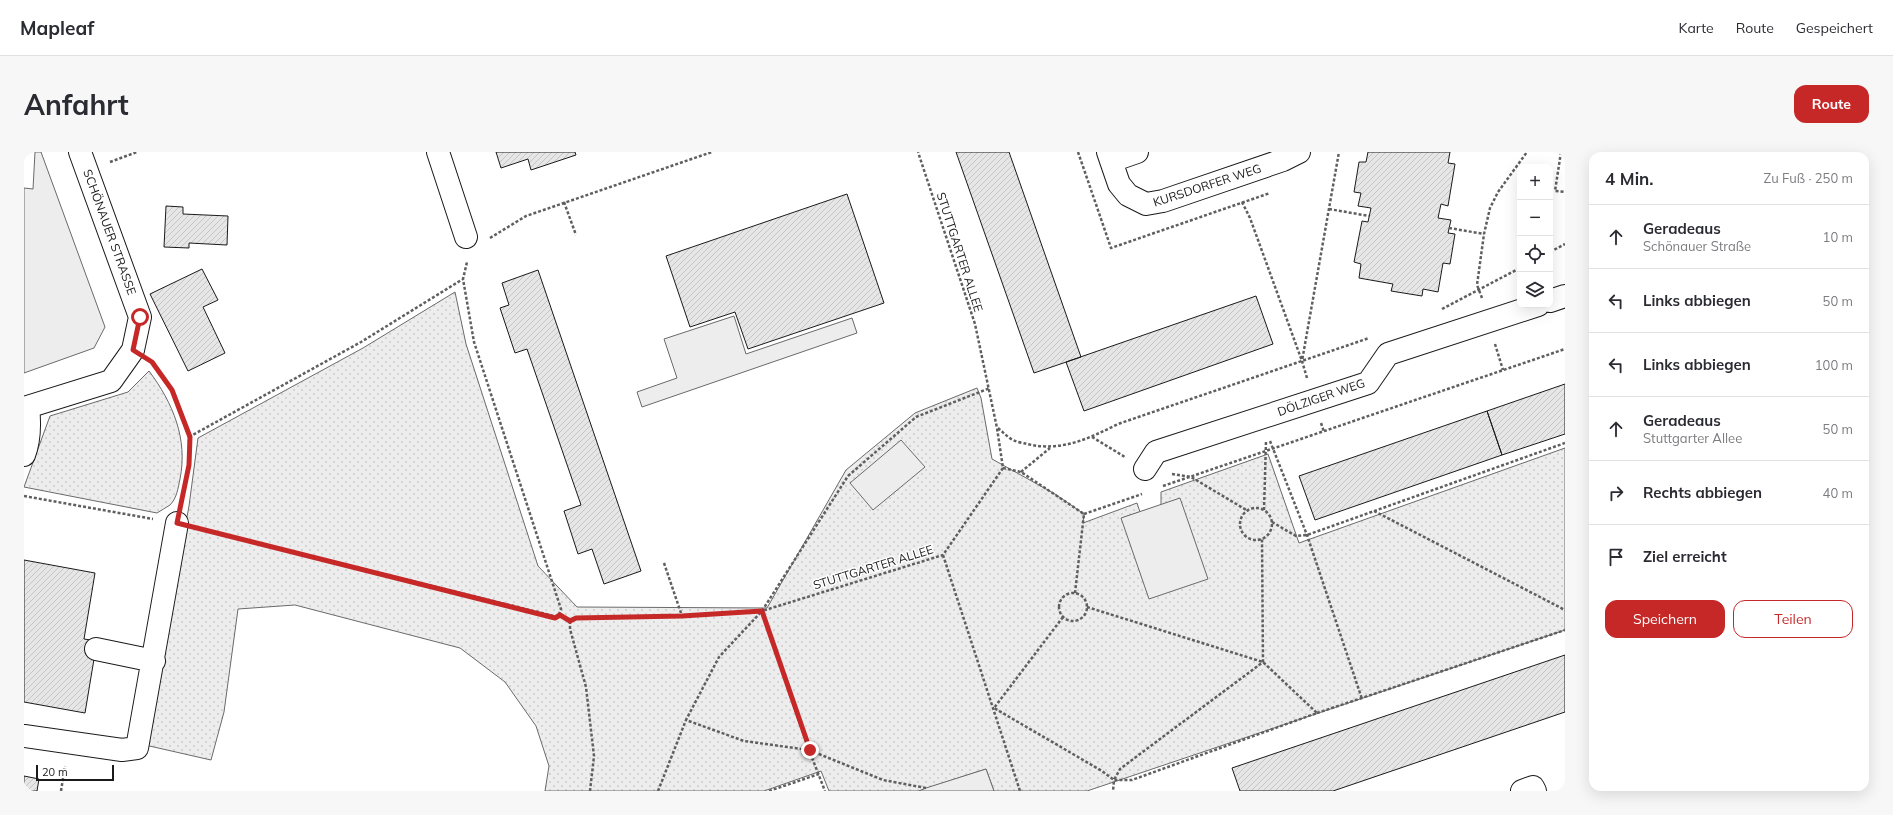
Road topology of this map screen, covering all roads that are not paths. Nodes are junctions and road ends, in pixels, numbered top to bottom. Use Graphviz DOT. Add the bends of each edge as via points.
graph roads {
  1 [pos="438,152"];
  2 [pos="1138,152"];
  3 [pos="1299,152"];
  4 [pos="1109,157"];
  5 [pos="84,161"];
  6 [pos="466,237"];
  7 [pos="1565,296"];
  8 [pos="1553,300"];
  9 [pos="1529,308"];
  10 [pos="26,407"];
  11 [pos="24,455"];
  12 [pos="1145,469"];
  13 [pos="177,523"];
  14 [pos="96,649"];
  15 [pos="154,661"];
  16 [pos="24,736"];
  17 [pos="1522,791"];
  18 [pos="1535,791"];
  1 -- 6 [label="street"];
  2 -- 4 [label="street, KURSDORFER WEG"];
  3 -- 4 [label="street, KURSDORFER WEG" via="1283,160 1163,201 1146,204 1128,195 1119,184"];
  5 -- 10 [label="street, SCHÖNAUER STRASSE" via="140,317 133,350 110,381"];
  7 -- 8 [label="street"];
  9 -- 12 [label="street, DÖLZIGER WEG" via="1388,354 1368,383 1314,401 1265,424 1156,452"];
  10 -- 11 [label="street" via="30,422"];
  13 -- 15 [label="street"];
  14 -- 15 [label="street"];
  15 -- 16 [label="street" via="137,748 122,750"];
  17 -- 18 [label="street" via="1533,787"];
}
